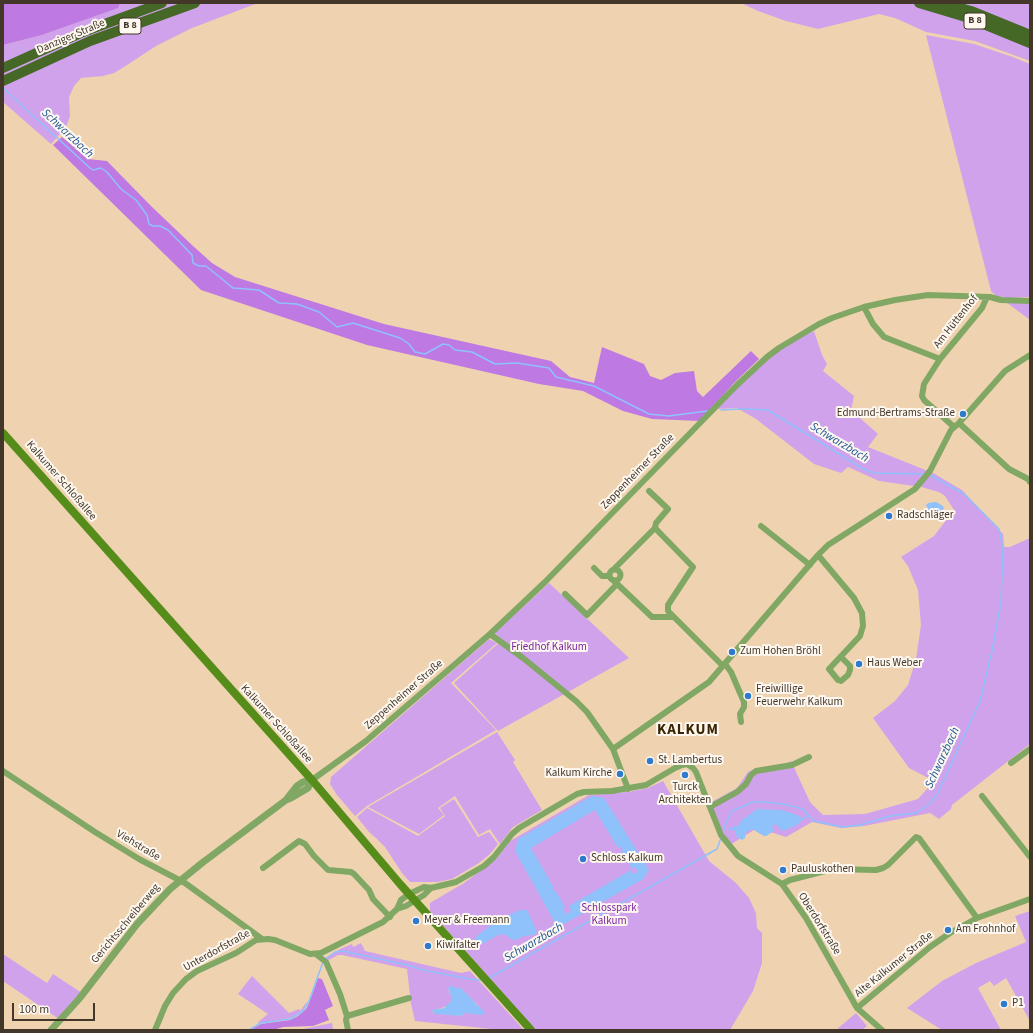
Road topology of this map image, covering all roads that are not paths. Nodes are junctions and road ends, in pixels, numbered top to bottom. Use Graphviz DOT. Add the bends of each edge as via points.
graph roads {
  1 [pos="162,3"];
  2 [pos="195,3"];
  3 [pos="918,3"];
  4 [pos="943,3"];
  5 [pos="1030,34"];
  6 [pos="1030,43"];
  7 [pos="3,68"];
  8 [pos="3,81"];
  9 [pos="987,297"];
  10 [pos="1030,301"];
  11 [pos="864,307"];
  12 [pos="1030,355"];
  13 [pos="940,359"];
  14 [pos="956,425"];
  15 [pos="3,433"];
  16 [pos="1030,482"];
  17 [pos="649,491"];
  18 [pos="761,526"];
  19 [pos="655,528"];
  20 [pos="818,555"];
  21 [pos="810,565"];
  22 [pos="594,568"];
  23 [pos="614,569"];
  24 [pos="613,580"];
  25 [pos="565,594"];
  26 [pos="673,617"];
  27 [pos="490,634"];
  28 [pos="841,657"];
  29 [pos="724,665"];
  30 [pos="742,722"];
  31 [pos="1030,748"];
  32 [pos="613,749"];
  33 [pos="809,757"];
  34 [pos="1011,763"];
  35 [pos="3,771"];
  36 [pos="312,780"];
  37 [pos="628,789"];
  38 [pos="982,796"];
  39 [pos="710,807"];
  40 [pos="1030,857"];
  41 [pos="263,868"];
  42 [pos="180,880"];
  43 [pos="782,884"];
  44 [pos="412,897"];
  45 [pos="1030,898"];
  46 [pos="390,917"];
  47 [pos="977,918"];
  48 [pos="262,939"];
  49 [pos="317,954"];
  50 [pos="408,998"];
  51 [pos="857,1008"];
  52 [pos="347,1016"];
  53 [pos="52,1030"];
  54 [pos="155,1030"];
  55 [pos="348,1030"];
  56 [pos="531,1030"];
  57 [pos="882,1030"];
  1 -- 7 [label="highway, Danziger Straße / B 8" via="61,41"];
  2 -- 8 [label="highway, Danziger Straße / B 8" via="66,52"];
  3 -- 6 [label="highway, B 8" via="969,18"];
  4 -- 5 [label="highway, B 8"];
  9 -- 10 [label="street, Zeppenheimer Straße"];
  9 -- 11 [label="street, Zeppenheimer Straße" via="928,295"];
  9 -- 13 [label="street, Am Hüttenhof" via="982,308"];
  11 -- 13 [label="street, Am Hüttenhof" via="884,337"];
  11 -- 27 [label="street, Zeppenheimer Straße" via="819,324 779,348 752,370"];
  12 -- 14 [label="street" via="1005,371"];
  13 -- 14 [label="street, Am Hüttenhof" via="924,384 922,396"];
  14 -- 16 [label="street" via="1009,469"];
  14 -- 20 [label="street" via="930,471 914,489 842,534"];
  15 -- 36 [label="main road, Kalkumer Schloßallee"];
  17 -- 19 [label="street" via="668,509"];
  18 -- 21 [label="street"];
  19 -- 23 [label="street"];
  19 -- 26 [label="street" via="693,568 668,605 668,611"];
  20 -- 21 [label="street"];
  20 -- 28 [label="street" via="854,598 862,613 863,626 860,636"];
  21 -- 29 [label="street"];
  22 -- 24 [label="street" via="602,576"];
  23 -- 24 [label="street" via="610,571"];
  23 -- 24 [label="street" via="620,576"];
  24 -- 25 [label="street" via="587,615"];
  24 -- 26 [label="street" via="652,617"];
  26 -- 29 [label="street"];
  27 -- 32 [label="street" via="576,701"];
  27 -- 36 [label="street, Zeppenheimer Straße" via="366,741"];
  29 -- 30 [label="street" via="731,672 744,702 740,714"];
  29 -- 32 [label="street" via="709,682"];
  31 -- 34 [label="street"];
  32 -- 37 [label="street"];
  33 -- 39 [label="street" via="792,765 756,771 738,792"];
  35 -- 42 [label="street, Viehstraße" via="139,859"];
  36 -- 42 [label="street, Gerichtsschreiberweg" via="297,786 286,800"];
  36 -- 44 [label="main road, Kalkumer Schloßallee"];
  37 -- 39 [label="street, Oberdorfstraße" via="646,786 675,768 687,764 696,772"];
  37 -- 44 [label="street, Oberdorfstraße" via="577,794 519,828 484,866 456,882 431,888 424,887"];
  38 -- 40 [label="street"];
  39 -- 43 [label="street, Oberdorfstraße" via="721,836 738,856"];
  41 -- 46 [label="street" via="299,841 305,844 328,870 354,874"];
  42 -- 48 [label="street, Viehstraße"];
  42 -- 53 [label="street, Gerichtsschreiberweg" via="143,917"];
  43 -- 47 [label="street" via="833,869 882,868 916,837"];
  43 -- 51 [label="street, Oberdorfstraße" via="806,918"];
  44 -- 46 [label="street" via="401,900"];
  44 -- 56 [label="main road, Kalkumer Schloßallee"];
  45 -- 47 [label="street, Alte Kalkumer Straße"];
  46 -- 49 [label="street"];
  47 -- 51 [label="street, Alte Kalkumer Straße" via="930,947"];
  48 -- 49 [label="street, Unterdorfstraße" via="275,940 310,954"];
  48 -- 54 [label="street, Unterdorfstraße" via="186,979 165,1006"];
  49 -- 52 [label="street" via="324,961 340,994"];
  50 -- 52 [label="street"];
  51 -- 57 [label="street, Oberdorfstraße"];
  52 -- 55 [label="street"];
}
